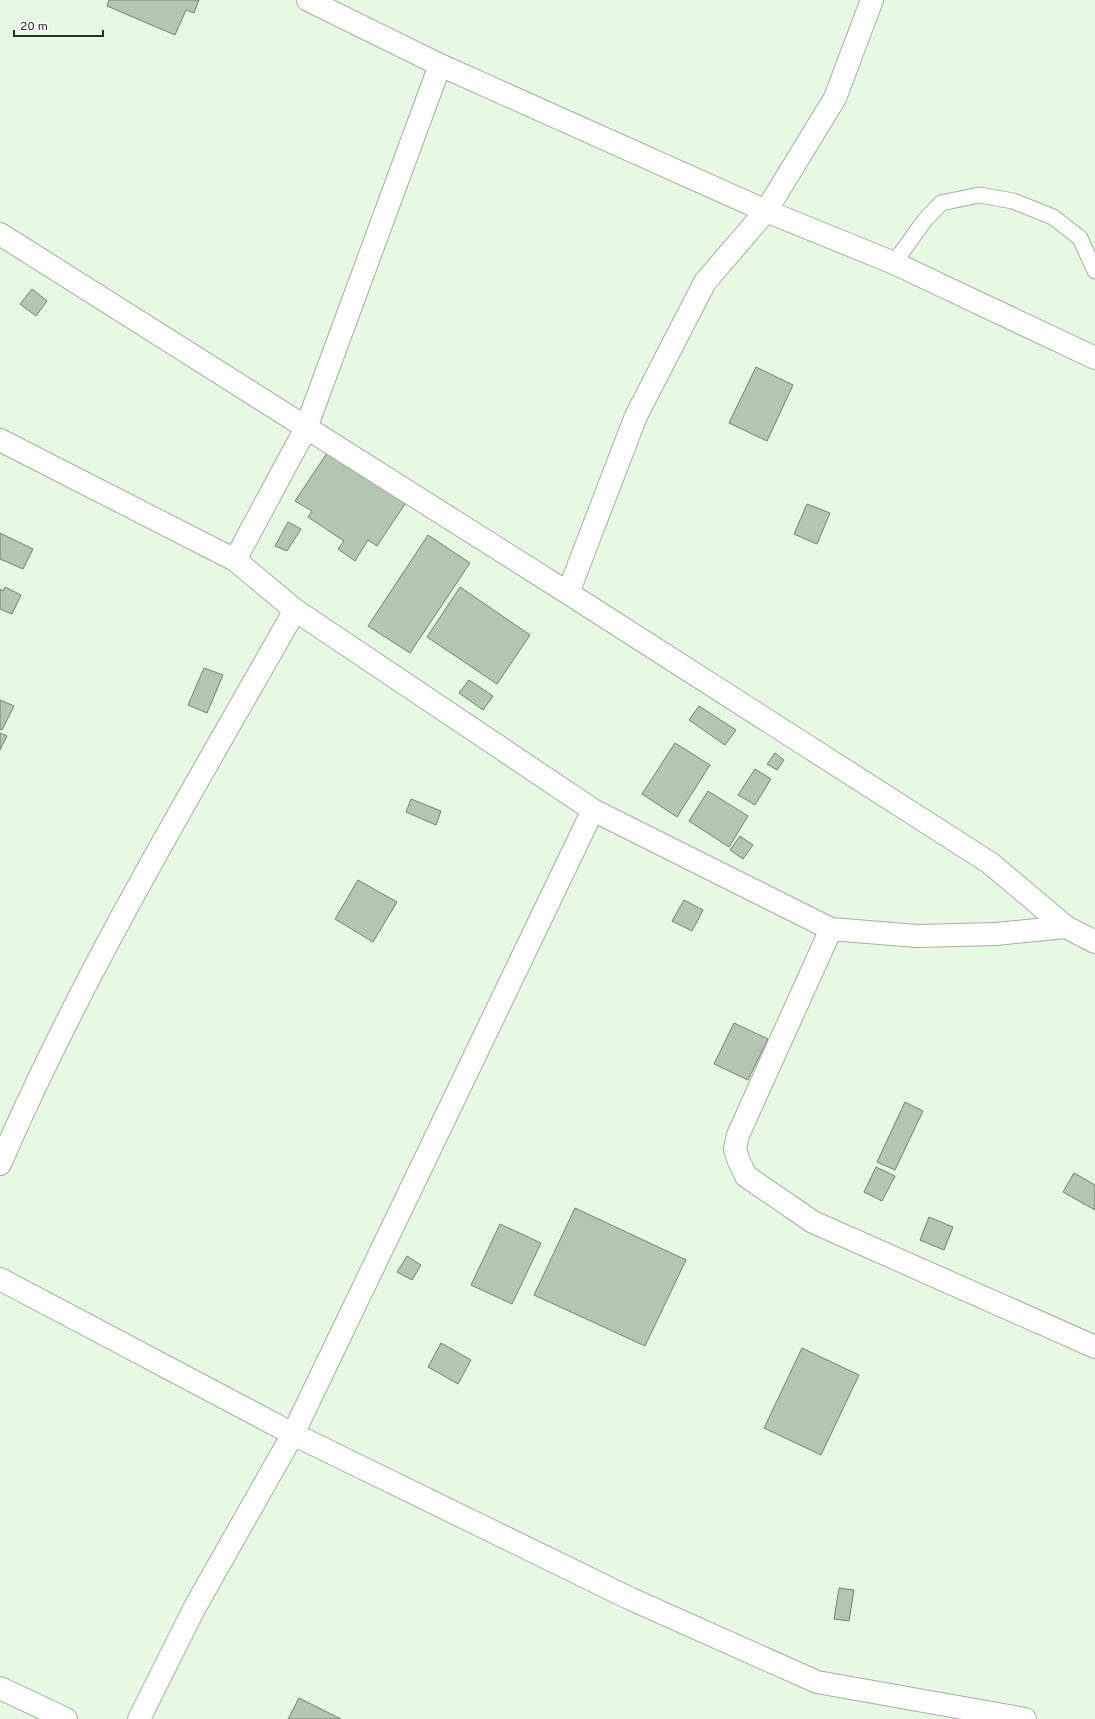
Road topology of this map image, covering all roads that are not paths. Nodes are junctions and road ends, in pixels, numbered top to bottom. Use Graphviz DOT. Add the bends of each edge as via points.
graph roads {
  1 [pos="308,0"];
  2 [pos="872,0"];
  3 [pos="440,64"];
  4 [pos="766,210"];
  5 [pos="0,234"];
  6 [pos="894,263"];
  7 [pos="1095,271"];
  8 [pos="1095,358"];
  9 [pos="306,428"];
  10 [pos="0,440"];
  11 [pos="235,560"];
  12 [pos="568,593"];
  13 [pos="295,610"];
  14 [pos="593,810"];
  15 [pos="1066,927"];
  16 [pos="831,929"];
  17 [pos="1095,942"];
  18 [pos="0,1164"];
  19 [pos="0,1280"];
  20 [pos="1095,1346"];
  21 [pos="293,1434"];
  22 [pos="0,1688"];
  23 [pos="1013,1718"];
  24 [pos="66,1719"];
  25 [pos="139,1719"];
  1 -- 3 [label="street"];
  2 -- 4 [label="street" via="835,98"];
  3 -- 4 [label="street"];
  3 -- 9 [label="street"];
  4 -- 6 [label="street"];
  4 -- 12 [label="street" via="705,282 636,416"];
  5 -- 9 [label="street"];
  6 -- 7 [label="lane" via="925,220 941,203 979,195 1013,201 1053,217 1080,238"];
  6 -- 8 [label="street"];
  9 -- 11 [label="street"];
  9 -- 12 [label="street"];
  10 -- 11 [label="street"];
  11 -- 13 [label="street"];
  12 -- 15 [label="street" via="990,863"];
  13 -- 14 [label="street"];
  13 -- 18 [label="street" via="116,927 30,1094"];
  14 -- 16 [label="street"];
  14 -- 21 [label="street"];
  15 -- 16 [label="street" via="996,934 917,936"];
  15 -- 17 [label="street"];
  16 -- 20 [label="street" via="738,1135 735,1149 746,1176 812,1222"];
  19 -- 21 [label="street"];
  21 -- 23 [label="street" via="631,1599 817,1682"];
  21 -- 25 [label="street" via="195,1608"];
  22 -- 24 [label="street"];
}
